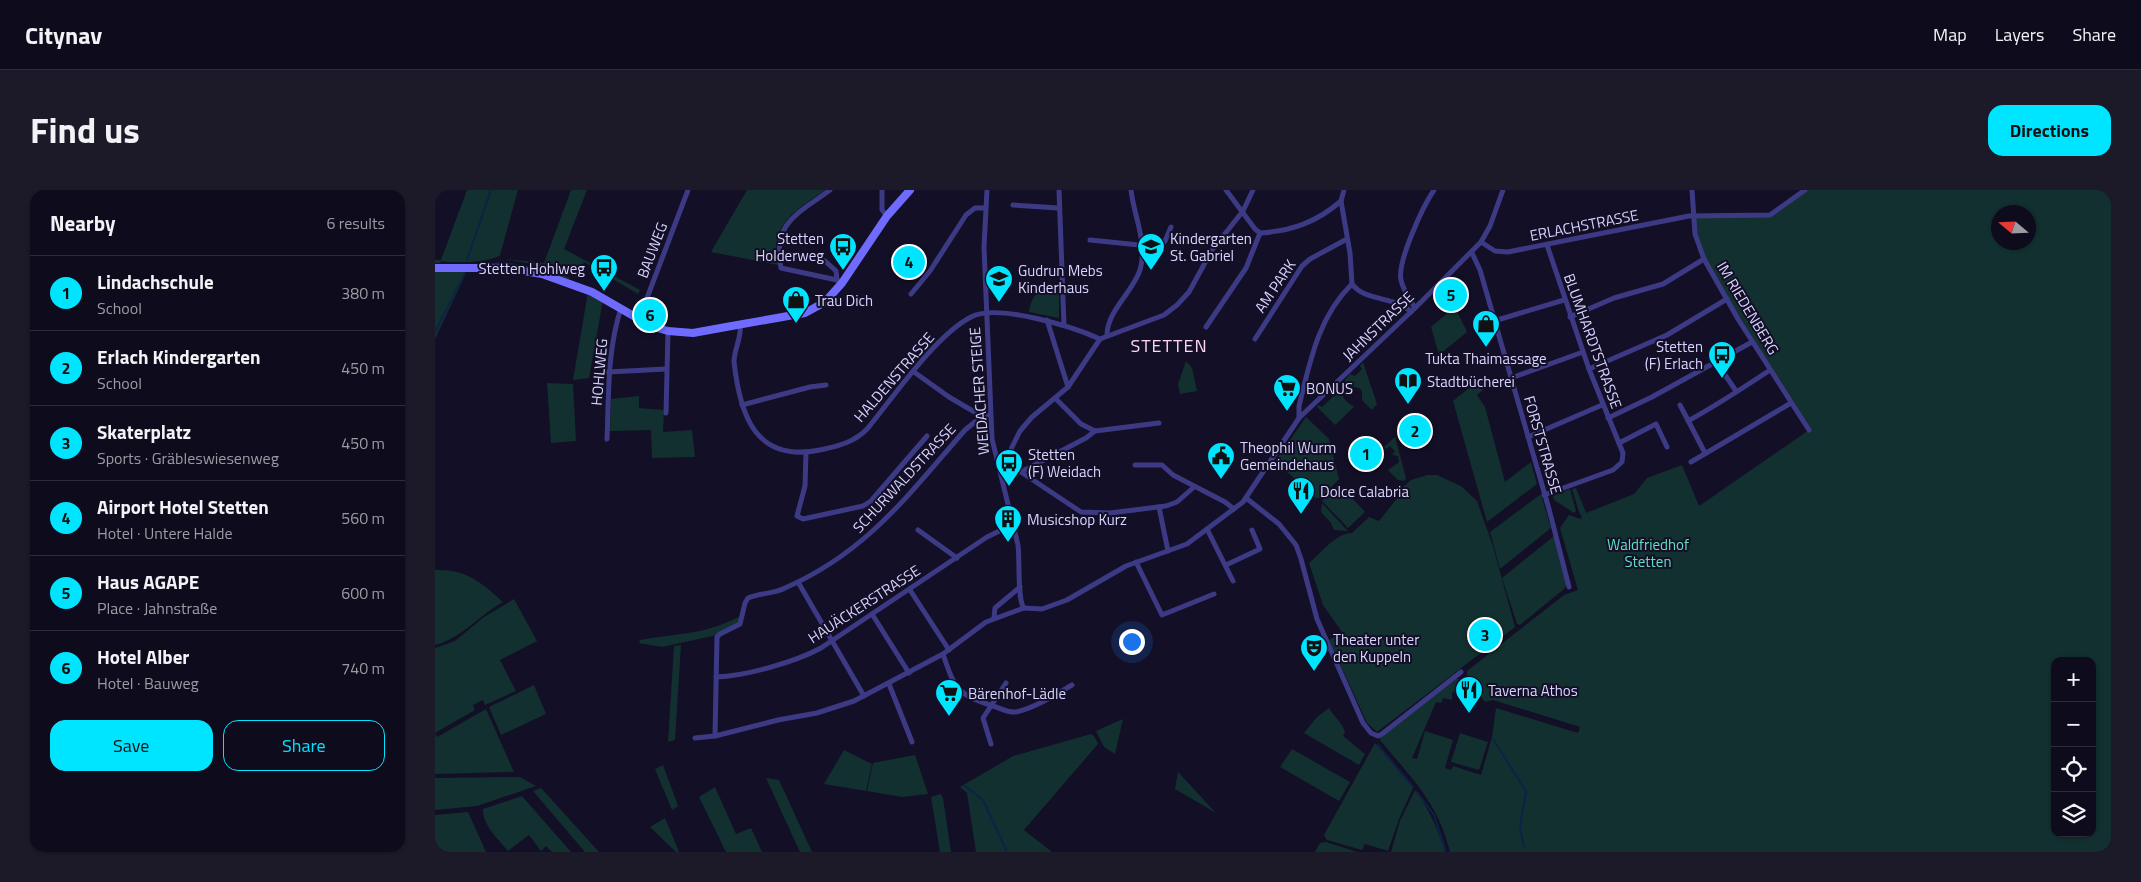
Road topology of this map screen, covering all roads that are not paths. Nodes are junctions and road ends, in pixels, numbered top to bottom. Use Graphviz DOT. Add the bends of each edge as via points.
graph roads {
  1 [pos="688,190"];
  2 [pos="830,190"];
  3 [pos="883,190"];
  4 [pos="910,190"];
  5 [pos="987,190"];
  6 [pos="1059,190"];
  7 [pos="1131,190"];
  8 [pos="1226,190"];
  9 [pos="1253,190"];
  10 [pos="1344,190"];
  11 [pos="1435,190"];
  12 [pos="1503,190"];
  13 [pos="1692,190"];
  14 [pos="1805,190"];
  15 [pos="1341,201"];
  16 [pos="1013,205"];
  17 [pos="985,208"];
  18 [pos="1058,208"];
  19 [pos="1243,211"];
  20 [pos="887,216"];
  21 [pos="1693,217"];
  22 [pos="1171,227"];
  23 [pos="1260,233"];
  24 [pos="1347,239"];
  25 [pos="1090,240"];
  26 [pos="1481,242"];
  27 [pos="1547,245"];
  28 [pos="1143,246"];
  29 [pos="1472,253"];
  30 [pos="797,257"];
  31 [pos="1704,259"];
  32 [pos="435,268"];
  33 [pos="839,281"];
  34 [pos="1352,284"];
  35 [pos="911,294"];
  36 [pos="1727,299"];
  37 [pos="1564,300"];
  38 [pos="621,308"];
  39 [pos="1413,310"];
  40 [pos="987,314"];
  41 [pos="1571,317"];
  42 [pos="639,319"];
  43 [pos="1047,320"];
  44 [pos="1494,321"];
  45 [pos="740,325"];
  46 [pos="1064,325"];
  47 [pos="1206,327"];
  48 [pos="667,331"];
  49 [pos="1107,335"];
  50 [pos="1100,339"];
  51 [pos="1255,339"];
  52 [pos="1752,342"];
  53 [pos="1583,352"];
  54 [pos="1717,363"];
  55 [pos="666,369"];
  56 [pos="1589,369"];
  57 [pos="1770,370"];
  58 [pos="608,372"];
  59 [pos="914,372"];
  60 [pos="1511,378"];
  61 [pos="826,385"];
  62 [pos="1068,386"];
  63 [pos="1736,391"];
  64 [pos="1055,398"];
  65 [pos="1791,403"];
  66 [pos="742,405"];
  67 [pos="1602,405"];
  68 [pos="1680,405"];
  69 [pos="665,413"];
  70 [pos="991,414"];
  71 [pos="983,417"];
  72 [pos="1299,418"];
  73 [pos="1608,418"];
  74 [pos="1688,421"];
  75 [pos="1159,423"];
  76 [pos="1809,430"];
  77 [pos="1095,431"];
  78 [pos="927,436"];
  79 [pos="1528,437"];
  80 [pos="607,439"];
  81 [pos="1619,443"];
  82 [pos="1667,447"];
  83 [pos="806,453"];
  84 [pos="1705,453"];
  85 [pos="1691,462"];
  86 [pos="1135,465"];
  87 [pos="1006,466"];
  88 [pos="998,468"];
  89 [pos="1021,472"];
  90 [pos="1194,487"];
  91 [pos="1544,495"];
  92 [pos="1246,498"];
  93 [pos="1159,507"];
  94 [pos="1234,509"];
  95 [pos="1014,524"];
  96 [pos="1207,529"];
  97 [pos="918,530"];
  98 [pos="1252,530"];
  99 [pos="1167,551"];
  100 [pos="957,558"];
  101 [pos="1136,562"];
  102 [pos="1226,565"];
  103 [pos="1233,581"];
  104 [pos="798,582"];
  105 [pos="1020,587"];
  106 [pos="1569,587"];
  107 [pos="910,590"];
  108 [pos="1214,594"];
  109 [pos="1024,608"];
  110 [pos="872,614"];
  111 [pos="994,618"];
  112 [pos="832,641"];
  113 [pos="949,650"];
  114 [pos="943,654"];
  115 [pos="1461,672"];
  116 [pos="909,673"];
  117 [pos="716,677"];
  118 [pos="1006,683"];
  119 [pos="889,684"];
  120 [pos="1072,685"];
  121 [pos="864,696"];
  122 [pos="990,705"];
  123 [pos="715,736"];
  124 [pos="695,738"];
  125 [pos="912,742"];
  126 [pos="991,744"];
  1 -- 42 [label="street, BAUWEG"];
  2 -- 33 [label="street" via="786,224 779,244 781,268"];
  3 -- 20 [label="street" via="882,210"];
  4 -- 20 [label="street"];
  5 -- 17 [label="street, WEIDACHER STEIGE"];
  6 -- 18 [label="street"];
  7 -- 28 [label="street"];
  8 -- 19 [label="street"];
  9 -- 19 [label="street"];
  10 -- 15 [label="street"];
  11 -- 39 [label="street" via="1420,216 1401,273"];
  12 -- 26 [label="street, JAHNSTRASSE"];
  13 -- 21 [label="street, IM RIEDENBERG"];
  14 -- 21 [label="street, ERLACHSTRASSE" via="1770,215"];
  15 -- 23 [label="street" via="1311,222"];
  15 -- 24 [label="street"];
  16 -- 18 [label="street"];
  17 -- 35 [label="street" via="975,208 966,215"];
  17 -- 40 [label="street, WEIDACHER STEIGE"];
  18 -- 46 [label="street"];
  19 -- 23 [label="street"];
  19 -- 49 [label="street" via="1212,250 1189,292 1177,305 1149,322"];
  20 -- 33 [label="street"];
  21 -- 27 [label="street, ERLACHSTRASSE"];
  21 -- 31 [label="street, IM RIEDENBERG"];
  22 -- 28 [label="street" via="1162,246"];
  23 -- 47 [label="street" via="1246,268"];
  24 -- 34 [label="street"];
  24 -- 51 [label="street, AM PARK" via="1302,266"];
  25 -- 28 [label="street"];
  26 -- 27 [label="street, ERLACHSTRASSE" via="1503,252"];
  26 -- 29 [label="street, JAHNSTRASSE"];
  27 -- 37 [label="street, BLUMHARDTSTRASSE"];
  28 -- 49 [label="street" via="1138,276 1109,323"];
  29 -- 39 [label="street, JAHNSTRASSE"];
  29 -- 44 [label="street, FORSTSTRASSE"];
  30 -- 33 [label="street" via="825,261 836,271"];
  31 -- 36 [label="street, IM RIEDENBERG"];
  31 -- 41 [label="street" via="1663,284 1615,298"];
  32 -- 38 [label="street" via="505,268 542,274 592,292"];
  33 -- 45 [label="street" via="829,300 810,311"];
  34 -- 39 [label="street" via="1359,291"];
  34 -- 72 [label="street" via="1333,304 1322,324 1299,406"];
  36 -- 52 [label="street, IM RIEDENBERG"];
  36 -- 56 [label="street" via="1667,335"];
  37 -- 41 [label="street, BLUMHARDTSTRASSE"];
  37 -- 44 [label="street"];
  38 -- 42 [label="street"];
  38 -- 58 [label="street, HOHLWEG"];
  39 -- 72 [label="street, JAHNSTRASSE"];
  40 -- 43 [label="street"];
  40 -- 59 [label="street, HALDENSTRASSE" via="967,320 939,343"];
  40 -- 70 [label="street, WEIDACHER STEIGE"];
  41 -- 53 [label="street, BLUMHARDTSTRASSE"];
  42 -- 48 [label="street"];
  43 -- 46 [label="street"];
  43 -- 62 [label="street"];
  44 -- 60 [label="street, FORSTSTRASSE"];
  45 -- 48 [label="street" via="693,333"];
  45 -- 66 [label="street, HALDENSTRASSE" via="734,362"];
  46 -- 50 [label="street"];
  48 -- 55 [label="street"];
  49 -- 50 [label="street"];
  50 -- 62 [label="street"];
  52 -- 54 [label="street"];
  52 -- 57 [label="street, IM RIEDENBERG"];
  53 -- 56 [label="street, BLUMHARDTSTRASSE"];
  53 -- 60 [label="street"];
  54 -- 63 [label="street"];
  54 -- 73 [label="street"];
  55 -- 58 [label="street"];
  55 -- 69 [label="street"];
  56 -- 67 [label="street, BLUMHARDTSTRASSE"];
  57 -- 63 [label="street"];
  57 -- 65 [label="street, IM RIEDENBERG"];
  58 -- 80 [label="street, HOHLWEG"];
  59 -- 71 [label="street"];
  59 -- 83 [label="street, HALDENSTRASSE" via="858,437 848,443"];
  60 -- 79 [label="street, FORSTSTRASSE"];
  61 -- 66 [label="street" via="810,386"];
  62 -- 64 [label="street"];
  63 -- 74 [label="street"];
  64 -- 77 [label="street" via="1081,424"];
  64 -- 87 [label="street" via="1020,431"];
  65 -- 76 [label="street, IM RIEDENBERG"];
  65 -- 84 [label="street"];
  66 -- 83 [label="street, HALDENSTRASSE" via="746,418 760,436 782,449"];
  67 -- 73 [label="street, BLUMHARDTSTRASSE"];
  67 -- 79 [label="street"];
  68 -- 74 [label="street"];
  70 -- 71 [label="street, SCHURWALDSTRASSE"];
  70 -- 88 [label="street, WEIDACHER STEIGE"];
  71 -- 104 [label="street, SCHURWALDSTRASSE" via="965,430 872,533 847,554"];
  72 -- 92 [label="street, JAHNSTRASSE"];
  73 -- 81 [label="street, BLUMHARDTSTRASSE"];
  74 -- 84 [label="street"];
  75 -- 77 [label="street"];
  77 -- 89 [label="street"];
  78 -- 83 [label="street" via="871,502 803,520 797,516 805,486"];
  79 -- 91 [label="street, FORSTSTRASSE"];
  81 -- 82 [label="street" via="1656,424"];
  81 -- 91 [label="street, BLUMHARDTSTRASSE" via="1623,458 1617,468"];
  84 -- 85 [label="street"];
  86 -- 90 [label="street" via="1162,465"];
  87 -- 88 [label="street"];
  87 -- 89 [label="street"];
  88 -- 95 [label="street, WEIDACHER STEIGE"];
  89 -- 93 [label="street" via="1081,512 1110,513"];
  90 -- 93 [label="street" via="1177,502"];
  90 -- 94 [label="street"];
  91 -- 106 [label="street, FORSTSTRASSE"];
  92 -- 94 [label="street, JAHNSTRASSE"];
  92 -- 115 [label="street" via="1279,524 1295,545 1317,620 1359,716 1371,733 1382,734"];
  93 -- 99 [label="street"];
  94 -- 96 [label="street, JAHNSTRASSE"];
  95 -- 100 [label="street, HAUÄCKERSTRASSE"];
  95 -- 105 [label="street, WEIDACHER STEIGE" via="1020,560"];
  96 -- 99 [label="street, JAHNSTRASSE" via="1187,544"];
  96 -- 102 [label="street"];
  97 -- 100 [label="street"];
  98 -- 102 [label="street" via="1260,549"];
  99 -- 101 [label="street, JAHNSTRASSE"];
  100 -- 107 [label="street, HAUÄCKERSTRASSE"];
  101 -- 108 [label="street" via="1162,616"];
  101 -- 109 [label="street, JAHNSTRASSE" via="1067,600 1042,609"];
  102 -- 103 [label="street"];
  104 -- 112 [label="street"];
  104 -- 117 [label="street, SCHURWALDSTRASSE" via="779,591 748,598 741,624 718,635"];
  105 -- 109 [label="street, WEIDACHER STEIGE" via="1020,601"];
  105 -- 111 [label="street" via="995,608"];
  107 -- 110 [label="street, HAUÄCKERSTRASSE"];
  107 -- 113 [label="street"];
  109 -- 111 [label="street, JAHNSTRASSE"];
  110 -- 112 [label="street, HAUÄCKERSTRASSE"];
  110 -- 116 [label="street"];
  111 -- 113 [label="street"];
  112 -- 117 [label="street, HAUÄCKERSTRASSE" via="791,660"];
  112 -- 121 [label="street"];
  113 -- 114 [label="street"];
  114 -- 116 [label="street"];
  114 -- 122 [label="street" via="952,679 962,694"];
  116 -- 119 [label="street"];
  117 -- 123 [label="street"];
  118 -- 122 [label="street"];
  119 -- 121 [label="street"];
  119 -- 125 [label="street"];
  120 -- 122 [label="street" via="1017,712"];
  121 -- 123 [label="street" via="817,713"];
  122 -- 126 [label="street" via="983,718"];
  123 -- 124 [label="street"];
}
